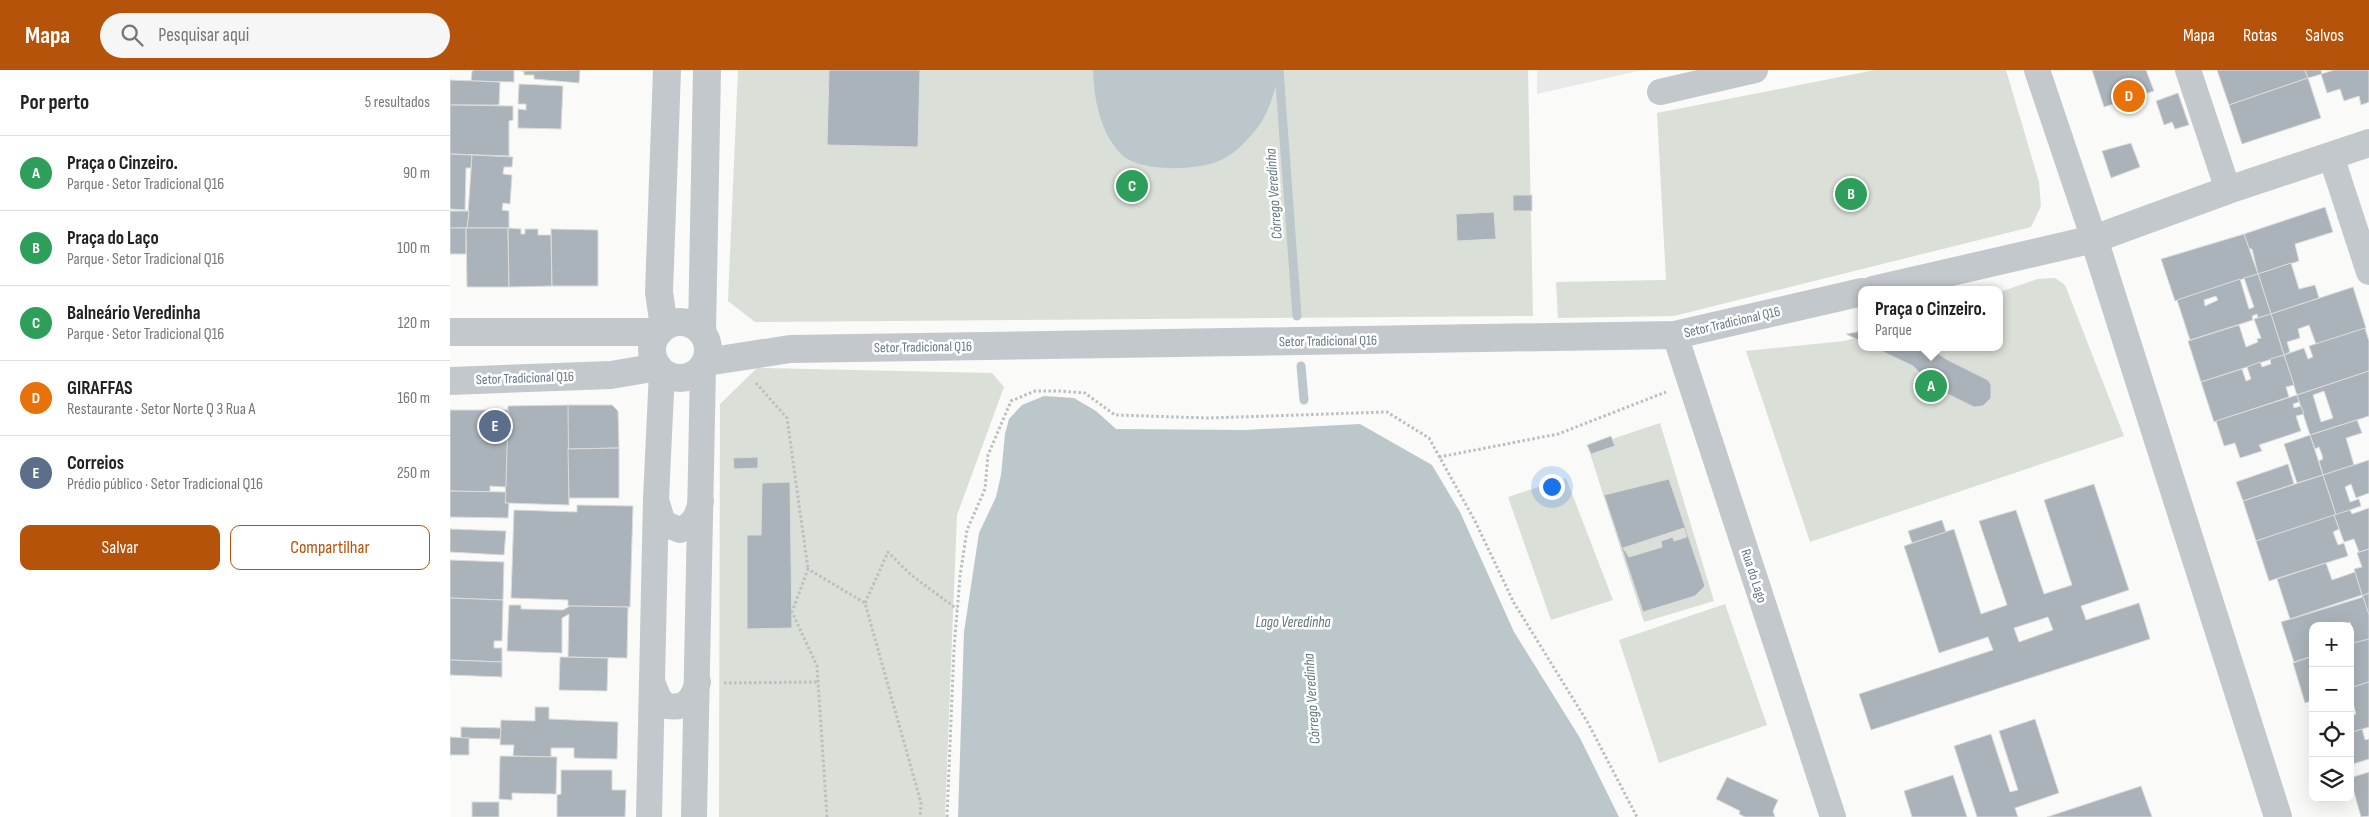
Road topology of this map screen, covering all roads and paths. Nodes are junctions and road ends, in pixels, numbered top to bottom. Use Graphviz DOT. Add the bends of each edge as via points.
graph roads {
  1 [pos="667,70"];
  2 [pos="707,70"];
  3 [pos="1755,70"];
  4 [pos="2037,70"];
  5 [pos="2188,70"];
  6 [pos="1660,92"];
  7 [pos="2369,143"];
  8 [pos="2331,156"];
  9 [pos="2228,190"];
  10 [pos="2094,239"];
  11 [pos="2369,272"];
  12 [pos="1890,286"];
  13 [pos="1858,293"];
  14 [pos="662,330"];
  15 [pos="450,332"];
  16 [pos="1675,335"];
  17 [pos="790,349"];
  18 [pos="704,350"];
  19 [pos="733,358"];
  20 [pos="660,369"];
  21 [pos="450,381"];
  22 [pos="1670,391"];
  23 [pos="1439,457"];
  24 [pos="656,499"];
  25 [pos="701,501"];
  26 [pos="808,569"];
  27 [pos="865,603"];
  28 [pos="957,609"];
  29 [pos="652,682"];
  30 [pos="698,682"];
  31 [pos="818,682"];
  32 [pos="649,817"];
  33 [pos="694,817"];
  34 [pos="827,817"];
  35 [pos="920,817"];
  36 [pos="947,817"];
  37 [pos="1636,817"];
  38 [pos="1833,817"];
  39 [pos="2278,817"];
  1 -- 14 [label="street" via="659,292"];
  2 -- 18 [label="street"];
  3 -- 6 [label="street"];
  4 -- 10 [label="street"];
  5 -- 9 [label="street"];
  7 -- 8 [label="street"];
  8 -- 9 [label="street"];
  8 -- 11 [label="street"];
  9 -- 10 [label="street"];
  10 -- 12 [label="street"];
  10 -- 39 [label="street"];
  13 -- 16 [label="street, Setor Tradicional Q16"];
  14 -- 15 [label="street"];
  14 -- 18 [label="street" via="677,323 691,324"];
  14 -- 20 [label="street" via="652,350"];
  16 -- 17 [label="street, Setor Tradicional Q16"];
  16 -- 38 [label="street, Rua do Lago"];
  17 -- 18 [label="street, Setor Tradicional Q16"];
  17 -- 19 [label="street, Setor Tradicional Q16"];
  18 -- 19 [label="street, Setor Tradicional Q16"];
  18 -- 20 [label="street" via="694,375 672,377"];
  18 -- 25 [label="street"];
  19 -- 26 [label="path" via="788,418"];
  20 -- 21 [label="street, Setor Tradicional Q16" via="611,375"];
  20 -- 24 [label="street"];
  22 -- 23 [label="path" via="1558,434"];
  23 -- 28 [label="path" via="1429,438 1387,412 1208,418 1116,414 1086,392 1035,391 1011,401 988,455 985,489 967,530"];
  23 -- 37 [label="path" via="1514,603 1588,723"];
  24 -- 25 [label="street" via="663,523 680,530 692,524"];
  24 -- 29 [label="street"];
  25 -- 30 [label="street"];
  26 -- 27 [label="path"];
  26 -- 31 [label="path" via="792,612 817,666"];
  27 -- 28 [label="path" via="888,552 911,575"];
  27 -- 35 [label="path" via="921,803"];
  28 -- 36 [label="path"];
  29 -- 30 [label="street" via="659,699 666,706 677,708 689,702"];
  29 -- 32 [label="street"];
  30 -- 31 [label="path"];
  30 -- 33 [label="street"];
  31 -- 34 [label="path"];
}
